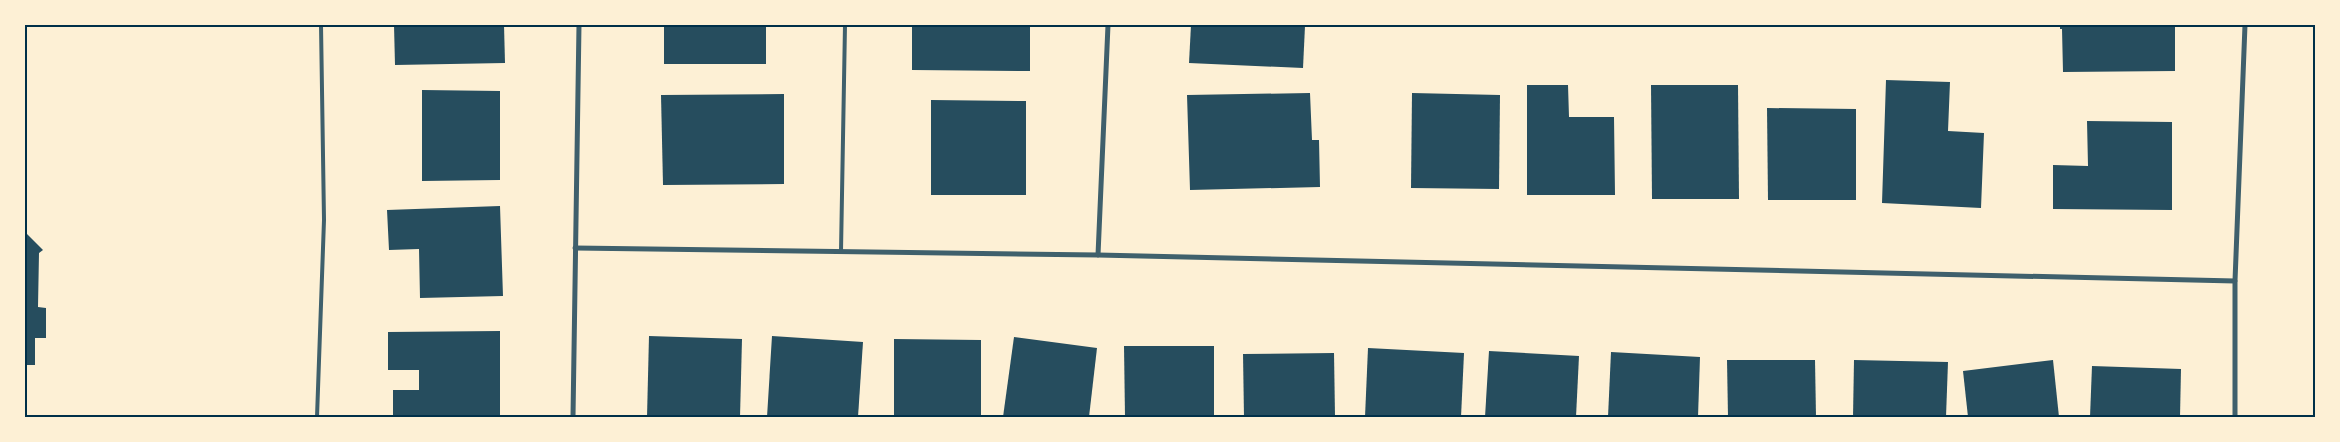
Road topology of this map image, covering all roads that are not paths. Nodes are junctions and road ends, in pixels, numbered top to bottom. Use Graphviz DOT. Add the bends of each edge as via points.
graph roads {
  1 [pos="321,25"];
  2 [pos="578,25"];
  3 [pos="845,25"];
  4 [pos="1108,25"];
  5 [pos="2245,25"];
  6 [pos="575,248"];
  7 [pos="841,251"];
  8 [pos="1098,256"];
  9 [pos="2235,281"];
  10 [pos="317,417"];
  11 [pos="573,417"];
  12 [pos="2235,417"];
  1 -- 10 [label="lane" via="324,220"];
  2 -- 6 [label="street"];
  3 -- 7 [label="lane"];
  4 -- 8 [label="street"];
  5 -- 9 [label="street"];
  6 -- 7 [label="street"];
  6 -- 11 [label="street"];
  7 -- 8 [label="street"];
  8 -- 9 [label="street"];
  9 -- 12 [label="street"];
}
